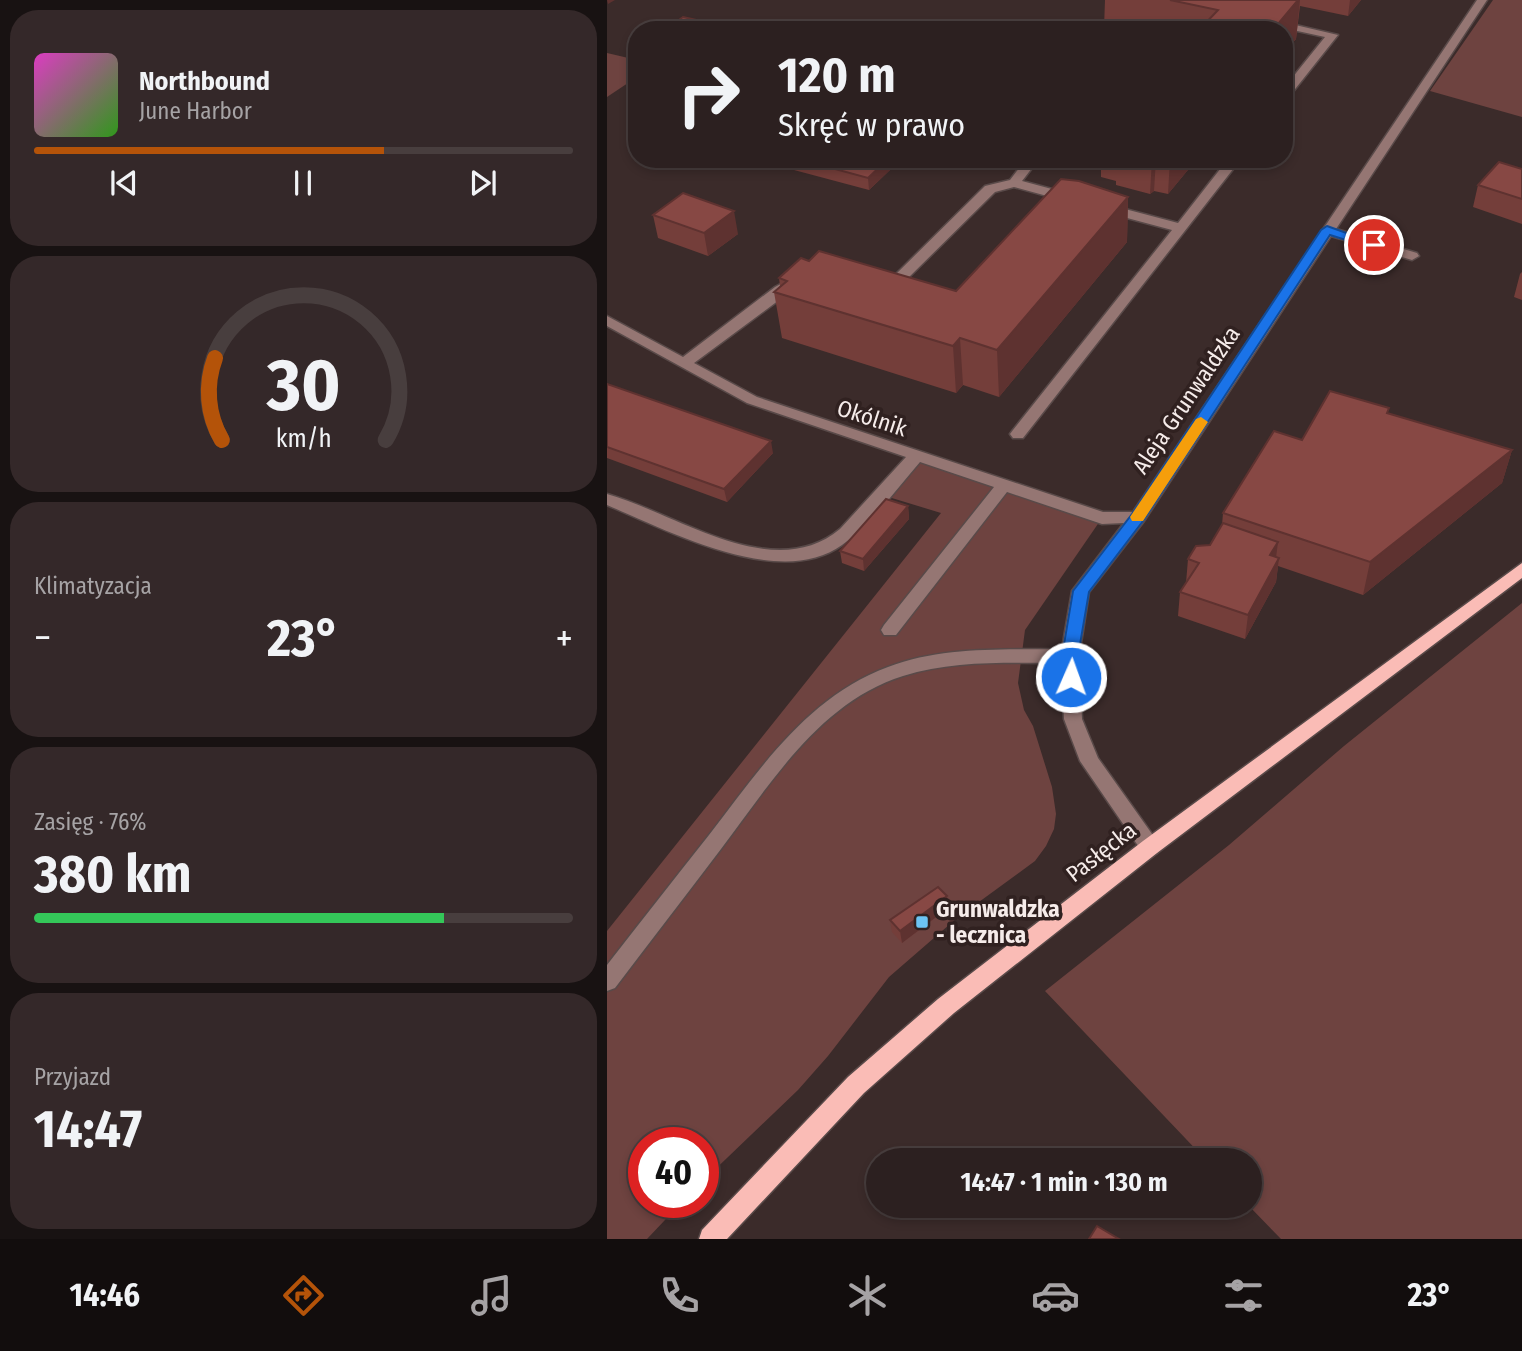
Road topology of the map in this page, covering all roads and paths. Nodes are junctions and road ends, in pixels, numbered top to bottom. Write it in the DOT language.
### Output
graph roads {
  1 [pos="1482,0"];
  2 [pos="1256,19"];
  3 [pos="1266,21"];
  4 [pos="1293,27"];
  5 [pos="1293,85"];
  6 [pos="1026,168"];
  7 [pos="1228,168"];
  8 [pos="1014,183"];
  9 [pos="1181,228"];
  10 [pos="1327,230"];
  11 [pos="1412,256"];
  12 [pos="811,277"];
  13 [pos="863,283"];
  14 [pos="607,320"];
  15 [pos="684,363"];
  16 [pos="1018,434"];
  17 [pos="916,456"];
  18 [pos="1004,485"];
  19 [pos="607,499"];
  20 [pos="1138,517"];
  21 [pos="1522,569"];
  22 [pos="890,630"];
  23 [pos="1070,656"];
  24 [pos="1149,847"];
  25 [pos="607,981"];
  26 [pos="711,1239"];
  1 -- 10 [label="street, Aleja Grunwaldzka"];
  2 -- 3 [label="street"];
  4 -- 5 [label="street"];
  6 -- 8 [label="street"];
  7 -- 9 [label="street"];
  8 -- 9 [label="street"];
  8 -- 13 [label="street"];
  9 -- 16 [label="street"];
  10 -- 11 [label="street"];
  10 -- 20 [label="street, Aleja Grunwaldzka"];
  12 -- 15 [label="street"];
  14 -- 15 [label="street, Okólnik"];
  15 -- 17 [label="street, Okólnik"];
  17 -- 18 [label="street, Okólnik"];
  17 -- 19 [label="street"];
  18 -- 20 [label="street, Okólnik"];
  18 -- 22 [label="street"];
  20 -- 23 [label="street, Aleja Grunwaldzka"];
  21 -- 24 [label="main road, Pasłęcka"];
  23 -- 24 [label="street, Aleja Grunwaldzka"];
  23 -- 25 [label="street"];
  24 -- 26 [label="main road, Pasłęcka"];
}
